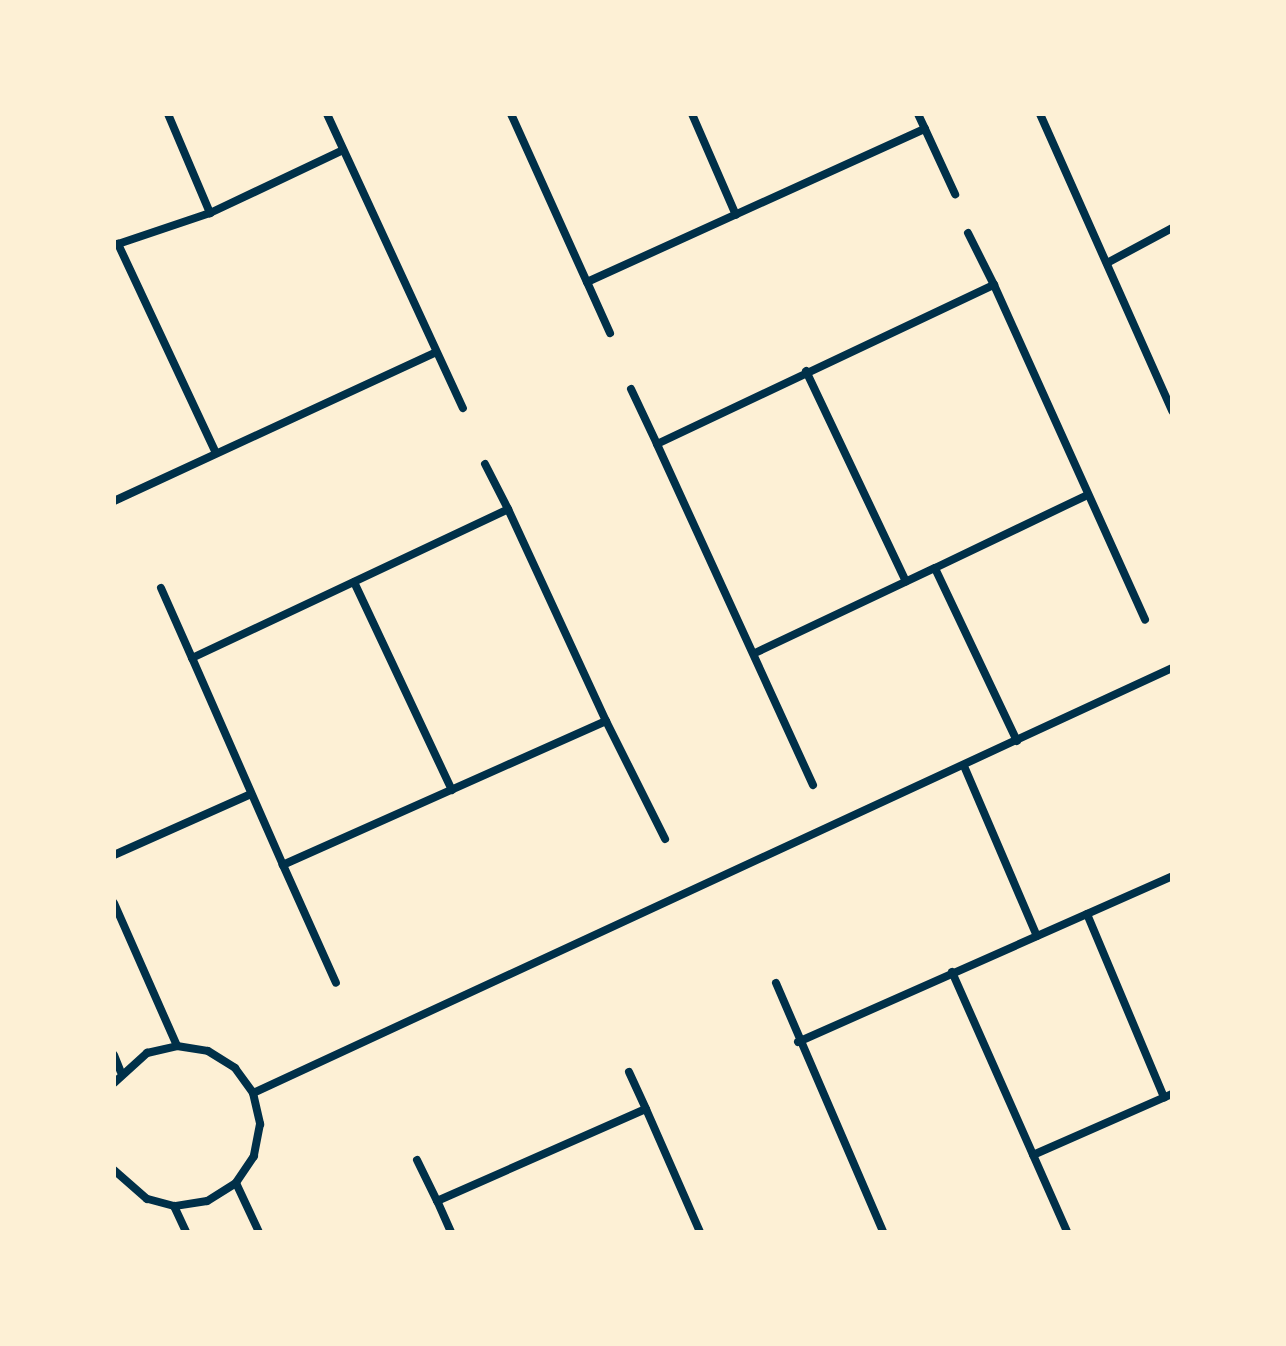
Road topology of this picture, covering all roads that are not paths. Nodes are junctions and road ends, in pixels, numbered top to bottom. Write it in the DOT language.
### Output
graph roads {
  1 [pos="168,114"];
  2 [pos="327,114"];
  3 [pos="511,114"];
  4 [pos="692,114"];
  5 [pos="918,114"];
  6 [pos="1040,114"];
  7 [pos="925,129"];
  8 [pos="343,150"];
  9 [pos="955,194"];
  10 [pos="210,213"];
  11 [pos="736,215"];
  12 [pos="1172,228"];
  13 [pos="968,233"];
  14 [pos="116,244"];
  15 [pos="1107,263"];
  16 [pos="587,282"];
  17 [pos="994,285"];
  18 [pos="610,333"];
  19 [pos="436,352"];
  20 [pos="806,371"];
  21 [pos="631,389"];
  22 [pos="463,408"];
  23 [pos="1172,411"];
  24 [pos="657,444"];
  25 [pos="215,451"];
  26 [pos="485,464"];
  27 [pos="1085,496"];
  28 [pos="114,501"];
  29 [pos="508,509"];
  30 [pos="935,568"];
  31 [pos="354,582"];
  32 [pos="906,582"];
  33 [pos="161,588"];
  34 [pos="1145,620"];
  35 [pos="755,653"];
  36 [pos="192,658"];
  37 [pos="1172,668"];
  38 [pos="606,721"];
  39 [pos="1017,741"];
  40 [pos="964,766"];
  41 [pos="813,785"];
  42 [pos="452,790"];
  43 [pos="251,794"];
  44 [pos="665,839"];
  45 [pos="114,855"];
  46 [pos="283,865"];
  47 [pos="1172,876"];
  48 [pos="114,903"];
  49 [pos="1087,914"];
  50 [pos="1037,936"];
  51 [pos="952,972"];
  52 [pos="336,983"];
  53 [pos="776,983"];
  54 [pos="798,1042"];
  55 [pos="177,1046"];
  56 [pos="114,1055"];
  57 [pos="121,1072"];
  58 [pos="629,1072"];
  59 [pos="114,1083"];
  60 [pos="253,1093"];
  61 [pos="1168,1095"];
  62 [pos="646,1109"];
  63 [pos="1033,1155"];
  64 [pos="417,1160"];
  65 [pos="114,1170"];
  66 [pos="236,1183"];
  67 [pos="437,1201"];
  68 [pos="174,1206"];
  69 [pos="186,1232"];
  70 [pos="259,1232"];
  71 [pos="451,1232"];
  72 [pos="700,1232"];
  73 [pos="883,1232"];
  74 [pos="1067,1232"];
  1 -- 10 [label="street"];
  2 -- 8 [label="street"];
  3 -- 16 [label="street"];
  4 -- 11 [label="street"];
  5 -- 7 [label="street"];
  6 -- 15 [label="street"];
  7 -- 9 [label="street"];
  7 -- 11 [label="street"];
  8 -- 10 [label="street"];
  8 -- 19 [label="street"];
  10 -- 14 [label="street"];
  11 -- 16 [label="street"];
  12 -- 15 [label="street"];
  13 -- 17 [label="street"];
  14 -- 25 [label="street"];
  15 -- 23 [label="street"];
  16 -- 18 [label="street"];
  17 -- 20 [label="street"];
  17 -- 27 [label="street"];
  19 -- 22 [label="street"];
  19 -- 25 [label="street"];
  20 -- 24 [label="street"];
  20 -- 32 [label="street"];
  21 -- 24 [label="street"];
  24 -- 35 [label="street"];
  25 -- 28 [label="street"];
  26 -- 29 [label="street"];
  27 -- 30 [label="street"];
  27 -- 34 [label="street"];
  29 -- 31 [label="street"];
  29 -- 38 [label="street"];
  30 -- 32 [label="street"];
  30 -- 39 [label="street"];
  31 -- 36 [label="street"];
  31 -- 42 [label="street"];
  32 -- 35 [label="street"];
  33 -- 36 [label="street"];
  35 -- 41 [label="street"];
  36 -- 43 [label="street"];
  37 -- 39 [label="street"];
  38 -- 42 [label="street"];
  38 -- 44 [label="street"];
  39 -- 40 [label="street"];
  40 -- 50 [label="street"];
  40 -- 60 [label="street"];
  42 -- 46 [label="street"];
  43 -- 45 [label="street"];
  43 -- 46 [label="street"];
  46 -- 52 [label="street"];
  47 -- 49 [label="street"];
  48 -- 55 [label="street"];
  49 -- 50 [label="street"];
  49 -- 61 [label="street"];
  50 -- 51 [label="street"];
  51 -- 54 [label="street"];
  51 -- 63 [label="street"];
  53 -- 54 [label="street"];
  54 -- 73 [label="street"];
  55 -- 57 [label="street"];
  55 -- 60 [label="street"];
  56 -- 57 [label="street"];
  57 -- 59 [label="street"];
  58 -- 62 [label="street"];
  60 -- 66 [label="street"];
  61 -- 63 [label="street"];
  62 -- 67 [label="street"];
  62 -- 72 [label="street"];
  63 -- 74 [label="street"];
  64 -- 67 [label="street"];
  65 -- 68 [label="street"];
  66 -- 68 [label="street"];
  66 -- 70 [label="street"];
  67 -- 71 [label="street"];
  68 -- 69 [label="street"];
}
